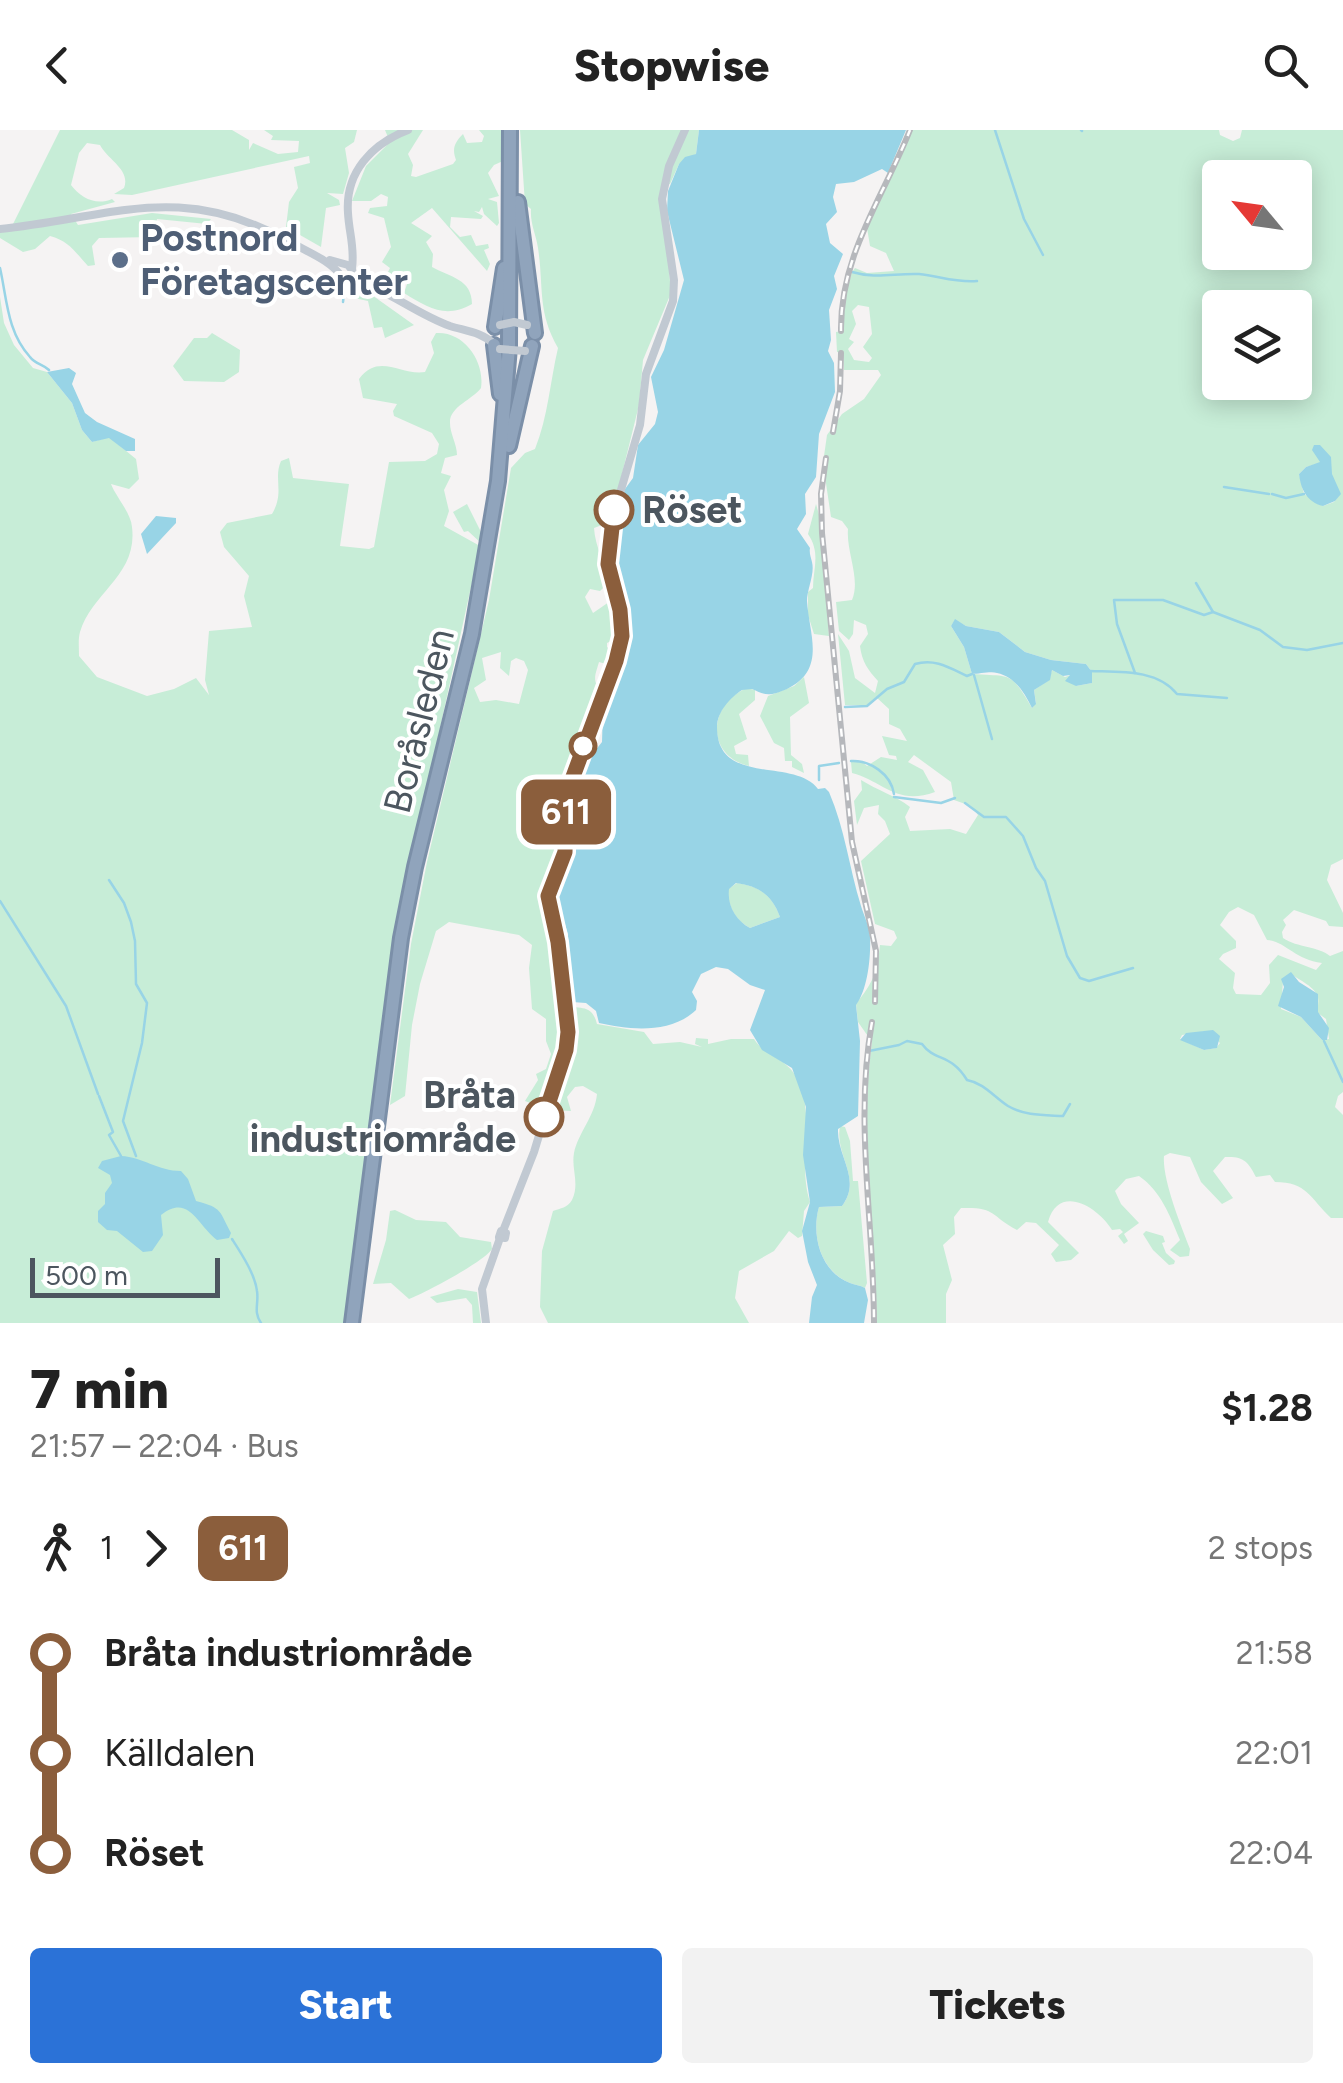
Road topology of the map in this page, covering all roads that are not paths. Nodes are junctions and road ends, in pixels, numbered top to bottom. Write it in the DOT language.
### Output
graph roads {
  1 [pos="408,130"];
  2 [pos="514,130"];
  3 [pos="685,130"];
  4 [pos="514,196"];
  5 [pos="0,229"];
  6 [pos="347,269"];
  7 [pos="498,326"];
  8 [pos="480,334"];
  9 [pos="530,339"];
  10 [pos="496,348"];
  11 [pos="504,447"];
  12 [pos="355,1323"];
  13 [pos="487,1323"];
  1 -- 6 [label="street"];
  2 -- 4 [label="highway, Boråsleden"];
  3 -- 13 [label="street"];
  4 -- 7 [label="highway"];
  4 -- 9 [label="highway"];
  4 -- 11 [label="highway, Boråsleden"];
  5 -- 6 [label="street"];
  6 -- 7 [label="street"];
  6 -- 8 [label="street"];
  7 -- 9 [label="street, bridge"];
  7 -- 10 [label="street"];
  8 -- 10 [label="highway"];
  9 -- 10 [label="street, bridge"];
  9 -- 11 [label="highway"];
  10 -- 11 [label="highway"];
  11 -- 12 [label="highway, Boråsleden"];
}
